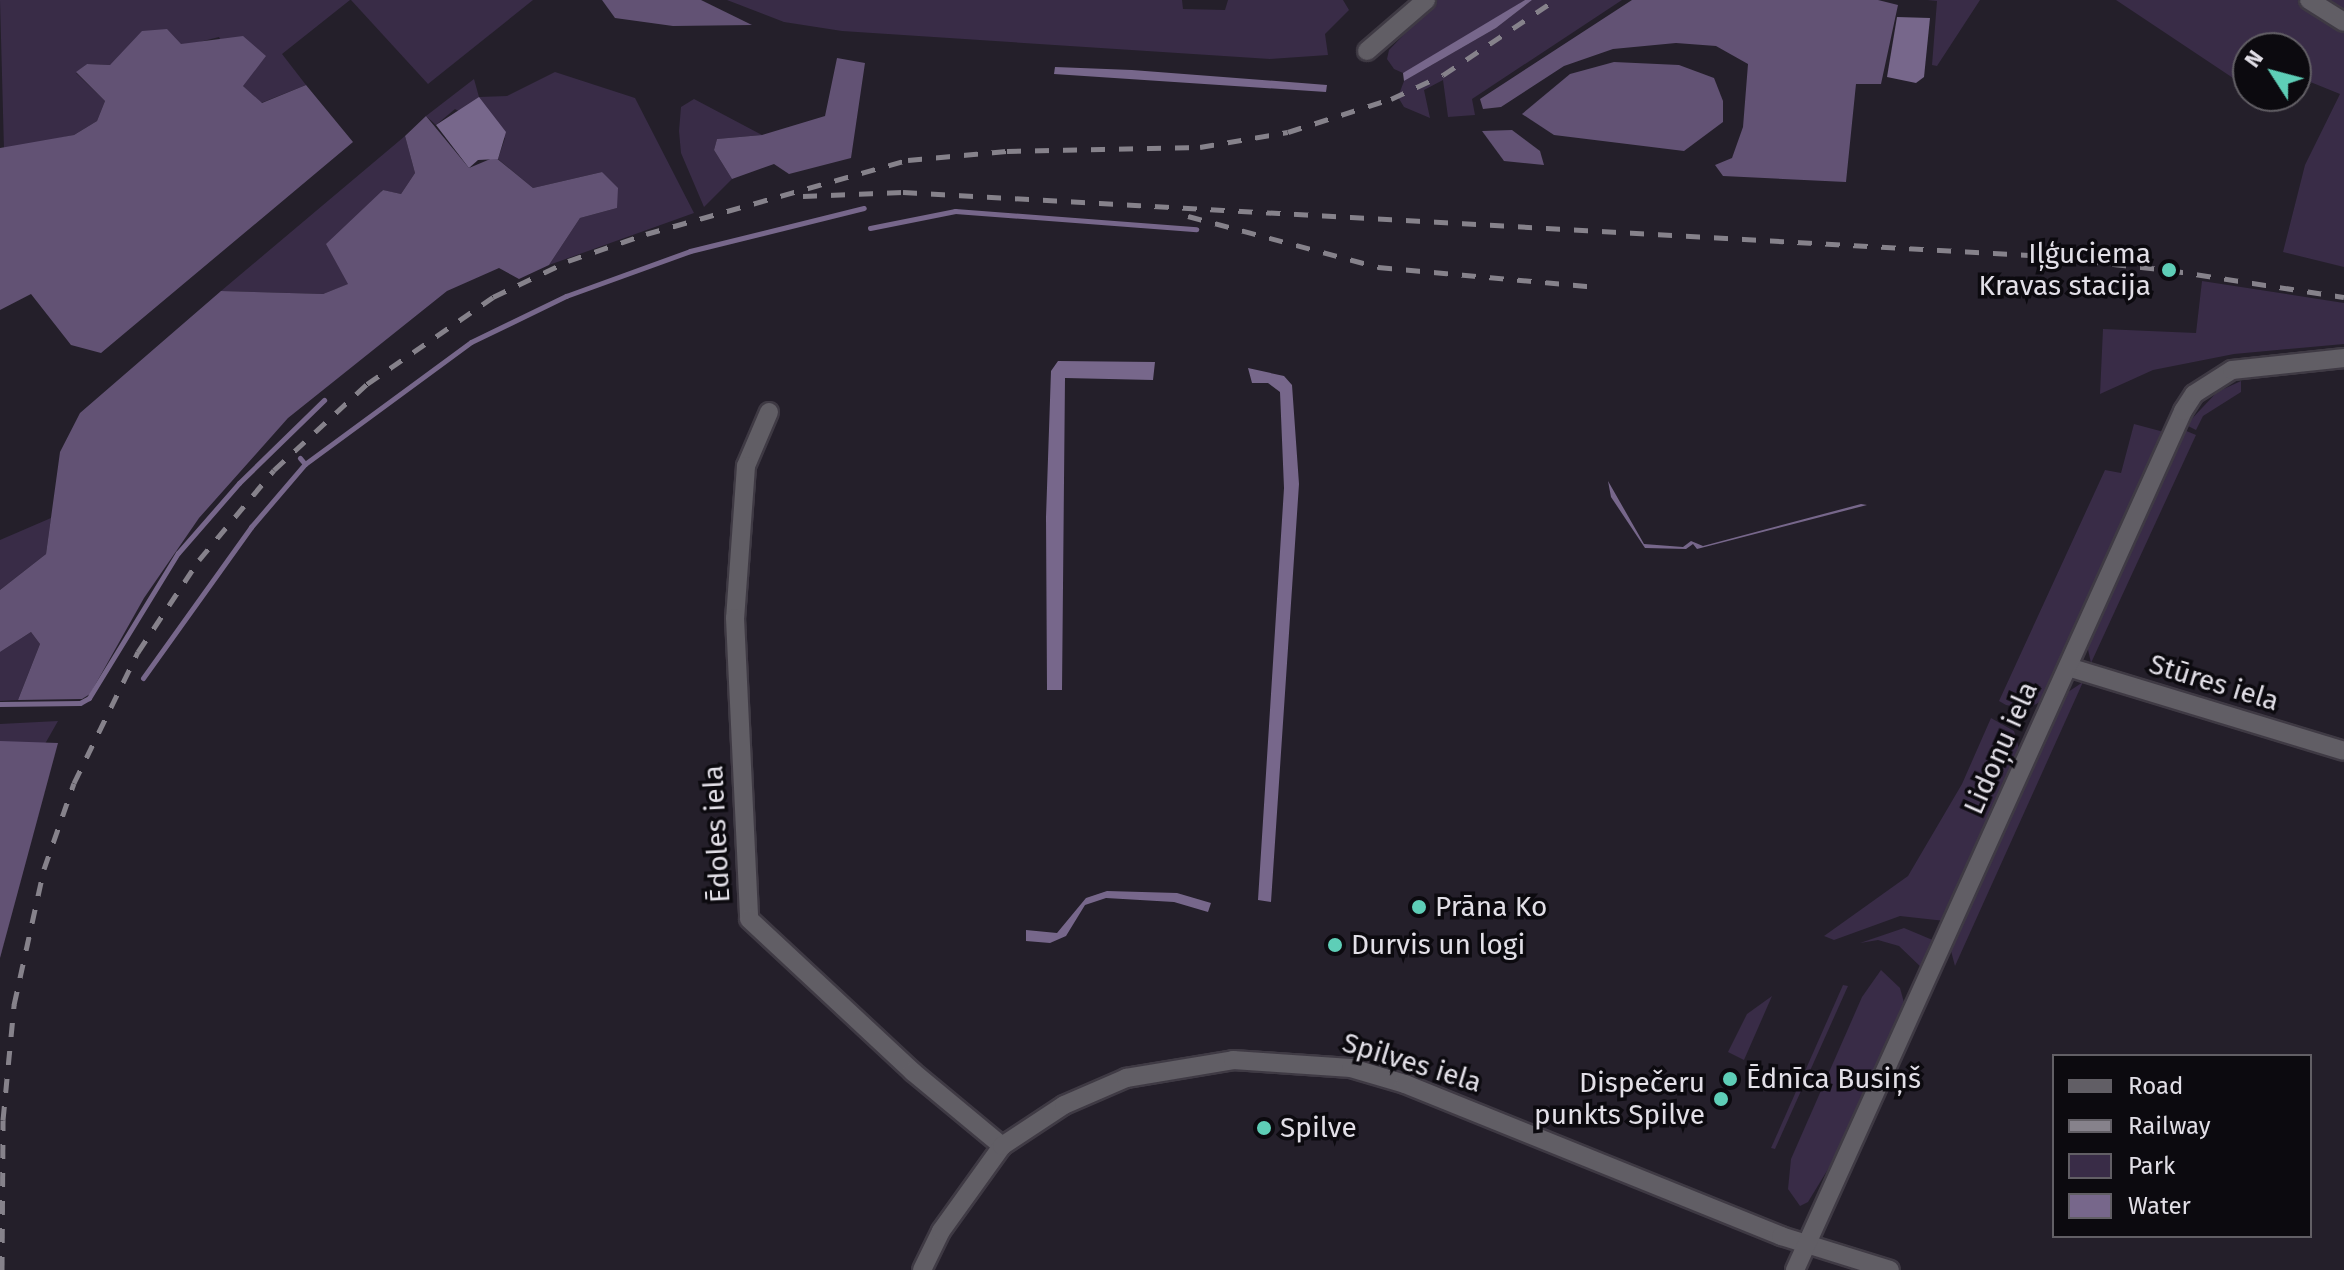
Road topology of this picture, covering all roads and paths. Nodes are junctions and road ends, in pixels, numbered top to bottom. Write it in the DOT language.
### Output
graph roads {
  1 [pos="1426,0"];
  2 [pos="2309,0"];
  3 [pos="2344,22"];
  4 [pos="1367,51"];
  5 [pos="2344,358"];
  6 [pos="769,412"];
  7 [pos="2068,667"];
  8 [pos="2344,751"];
  9 [pos="1002,1146"];
  10 [pos="1805,1242"];
  11 [pos="922,1270"];
  12 [pos="1795,1270"];
  13 [pos="1890,1270"];
  1 -- 4 [label="street"];
  2 -- 3 [label="street"];
  5 -- 7 [label="street, Lidoņu iela"];
  6 -- 9 [label="street, Ēdoles iela"];
  7 -- 8 [label="street, Stūres iela"];
  7 -- 10 [label="street, Lidoņu iela"];
  9 -- 10 [label="street, Spilves iela"];
  9 -- 11 [label="street, Spilves iela"];
  10 -- 12 [label="street, Lidoņu iela"];
  10 -- 13 [label="street, Spilves iela"];
}
